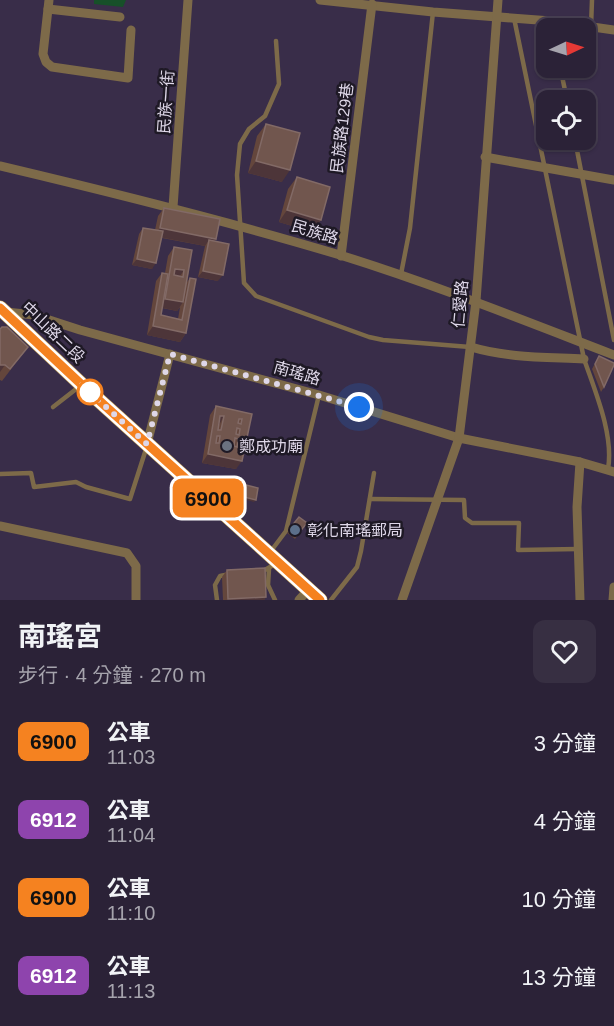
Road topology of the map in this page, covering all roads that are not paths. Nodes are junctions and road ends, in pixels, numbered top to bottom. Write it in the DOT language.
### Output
graph roads {
  1 [pos="188,0"];
  2 [pos="320,0"];
  3 [pos="498,0"];
  4 [pos="592,0"];
  5 [pos="372,4"];
  6 [pos="49,5"];
  7 [pos="433,12"];
  8 [pos="120,17"];
  9 [pos="497,17"];
  10 [pos="514,18"];
  11 [pos="591,18"];
  12 [pos="536,20"];
  13 [pos="596,28"];
  14 [pos="131,30"];
  15 [pos="614,30"];
  16 [pos="276,41"];
  17 [pos="577,150"];
  18 [pos="486,158"];
  19 [pos="0,165"];
  20 [pos="546,168"];
  21 [pos="582,174"];
  22 [pos="614,177"];
  23 [pos="173,207"];
  24 [pos="242,226"];
  25 [pos="341,256"];
  26 [pos="401,276"];
  27 [pos="476,301"];
  28 [pos="3,310"];
  29 [pos="614,340"];
  30 [pos="581,342"];
  31 [pos="471,347"];
  32 [pos="170,354"];
  33 [pos="614,355"];
  34 [pos="584,359"];
  35 [pos="82,385"];
  36 [pos="319,395"];
  37 [pos="53,406"];
  38 [pos="459,438"];
  39 [pos="147,444"];
  40 [pos="580,462"];
  41 [pos="611,471"];
  42 [pos="374,473"];
  43 [pos="0,474"];
  44 [pos="370,499"];
  45 [pos="437,501"];
  46 [pos="0,526"];
  47 [pos="578,549"];
  48 [pos="272,561"];
  49 [pos="233,574"];
  50 [pos="251,574"];
  51 [pos="614,587"];
  52 [pos="304,595"];
  53 [pos="136,600"];
  54 [pos="217,600"];
  55 [pos="275,600"];
  56 [pos="320,600"];
  57 [pos="331,600"];
  58 [pos="402,600"];
  59 [pos="580,600"];
  60 [pos="613,600"];
  1 -- 23 [label="street, 民族一街"];
  2 -- 5 [label="street"];
  3 -- 9 [label="street, 仁愛路"];
  4 -- 11 [label="lane"];
  5 -- 7 [label="street"];
  5 -- 25 [label="street, 民族路129巷"];
  6 -- 8 [label="street"];
  6 -- 14 [label="street"];
  7 -- 9 [label="street"];
  7 -- 26 [label="lane"];
  9 -- 10 [label="street"];
  9 -- 18 [label="street, 仁愛路"];
  10 -- 12 [label="street"];
  10 -- 20 [label="lane"];
  13 -- 15 [label="street"];
  16 -- 24 [label="lane"];
  17 -- 21 [label="lane"];
  18 -- 20 [label="street"];
  18 -- 27 [label="street, 仁愛路"];
  19 -- 23 [label="street, 民族路"];
  20 -- 21 [label="street"];
  20 -- 30 [label="lane"];
  21 -- 22 [label="street"];
  21 -- 29 [label="lane"];
  23 -- 24 [label="street, 民族路"];
  24 -- 25 [label="street, 民族路"];
  24 -- 31 [label="lane"];
  25 -- 26 [label="street, 民族路"];
  26 -- 27 [label="street, 民族路"];
  27 -- 30 [label="street, 民族路"];
  27 -- 31 [label="street, 仁愛路"];
  28 -- 32 [label="street, 南瑤路"];
  28 -- 35 [label="main road, 中山路二段"];
  30 -- 33 [label="street, 民族路"];
  30 -- 34 [label="lane"];
  31 -- 34 [label="street"];
  31 -- 38 [label="street, 仁愛路"];
  32 -- 36 [label="street, 南瑤路"];
  32 -- 39 [label="street"];
  34 -- 41 [label="lane"];
  35 -- 37 [label="lane"];
  35 -- 39 [label="main road, 中山路二段"];
  36 -- 38 [label="street, 南瑤路"];
  36 -- 48 [label="lane"];
  38 -- 40 [label="street, 南瑤路"];
  38 -- 45 [label="street, 仁愛路"];
  39 -- 43 [label="lane"];
  39 -- 48 [label="main road, 中山路二段"];
  40 -- 41 [label="street, 南瑤路"];
  40 -- 47 [label="street"];
  42 -- 44 [label="lane"];
  44 -- 45 [label="lane"];
  44 -- 57 [label="lane"];
  45 -- 47 [label="lane"];
  45 -- 58 [label="street, 仁愛路"];
  46 -- 53 [label="street"];
  47 -- 59 [label="street"];
  48 -- 50 [label="lane"];
  48 -- 52 [label="main road, 中山路二段"];
  48 -- 55 [label="lane"];
  49 -- 54 [label="lane"];
  51 -- 60 [label="street"];
  52 -- 56 [label="main road, 中山路二段"];
}
